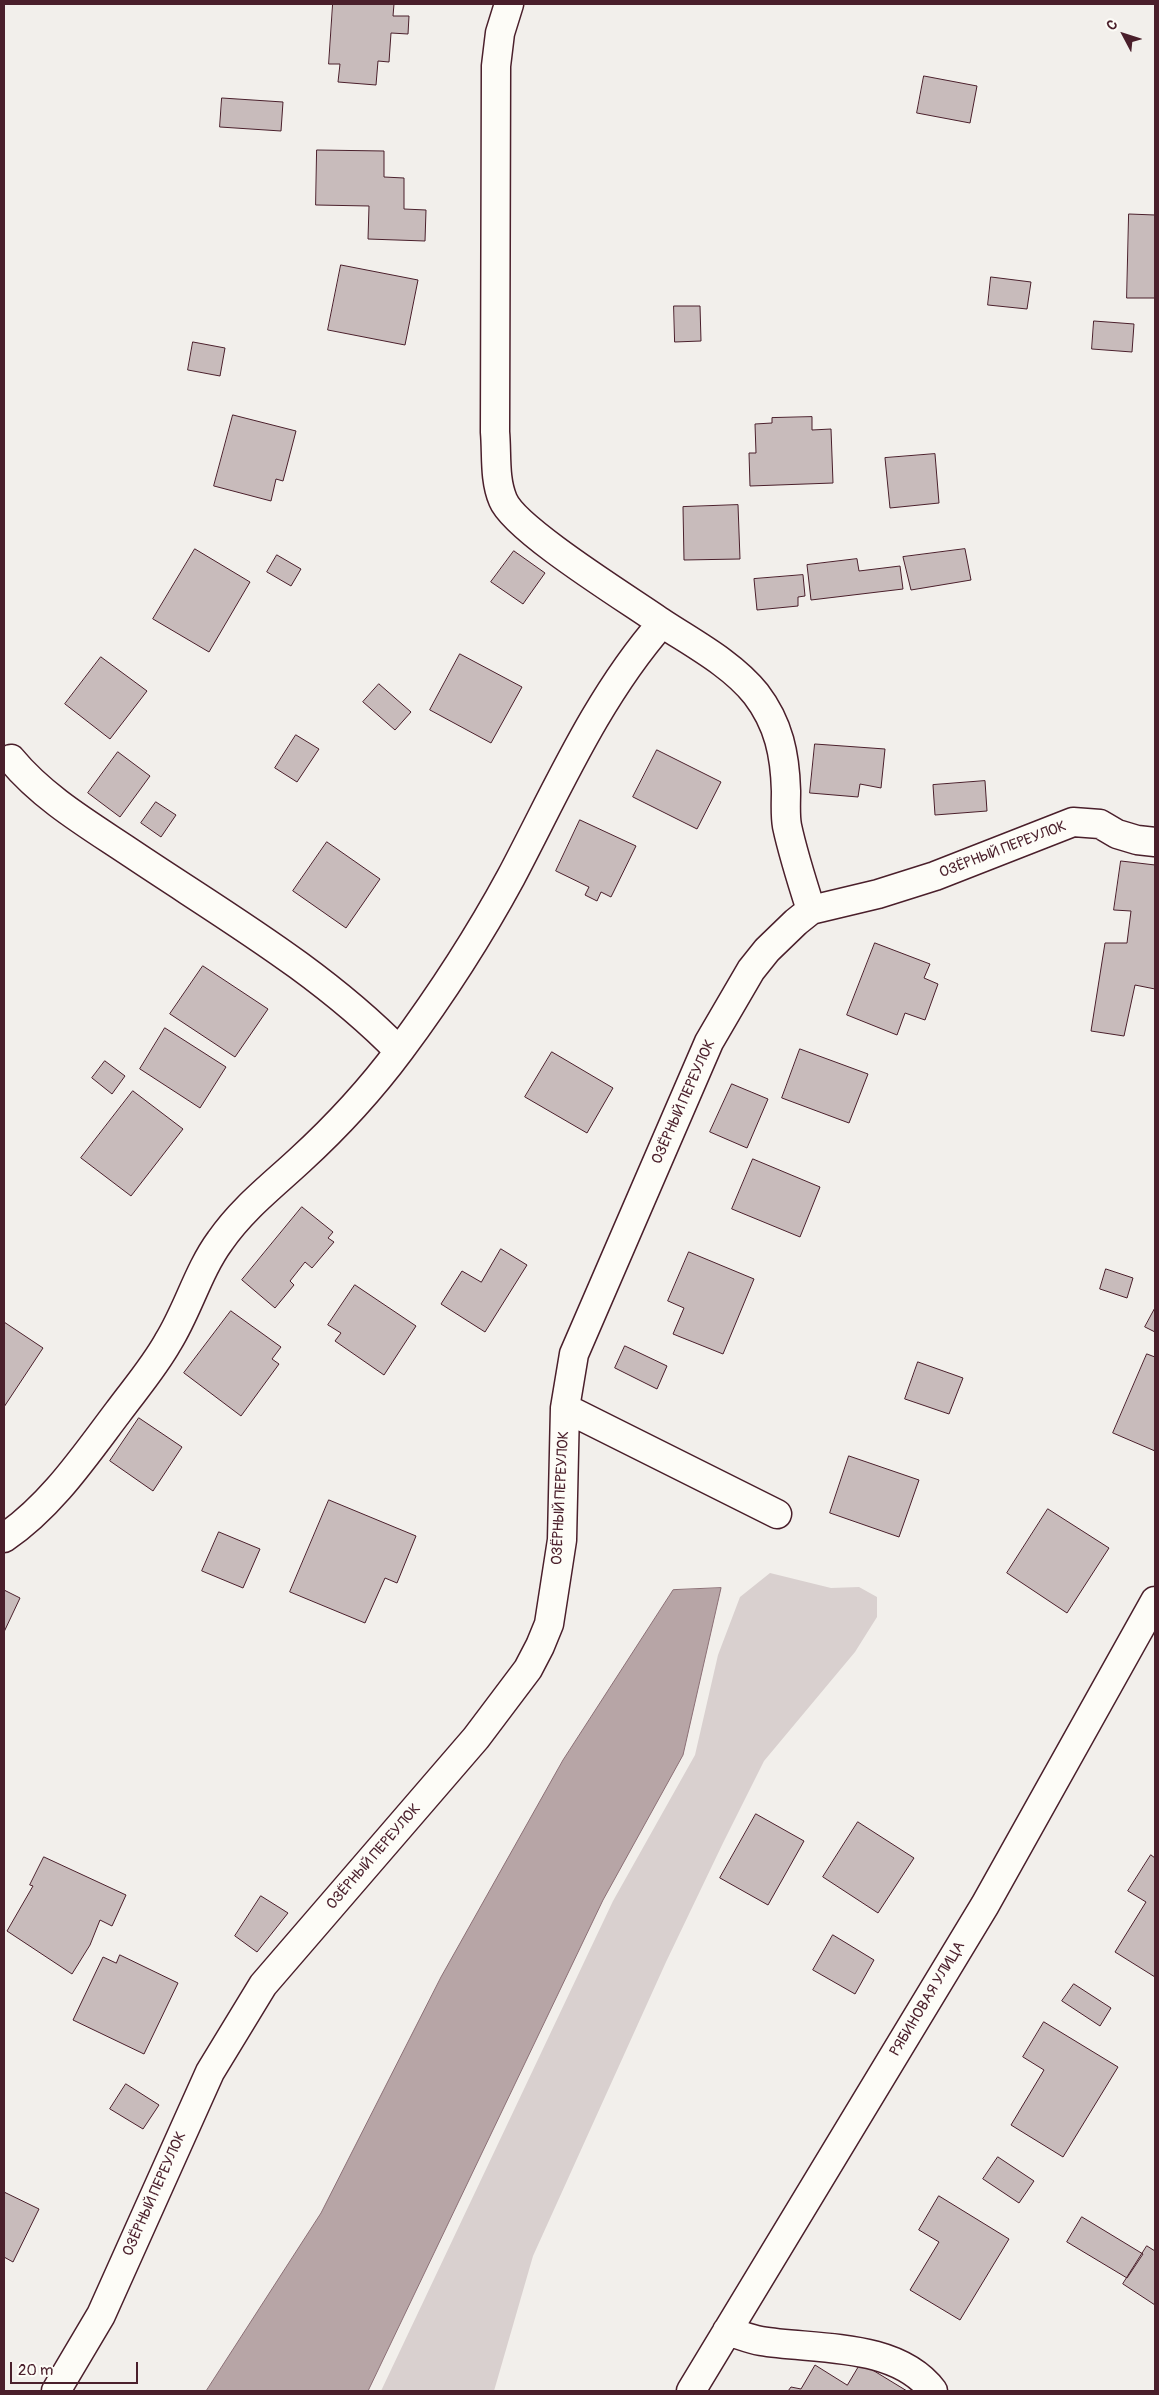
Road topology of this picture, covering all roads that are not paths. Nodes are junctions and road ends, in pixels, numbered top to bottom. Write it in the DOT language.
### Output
graph roads {
  1 [pos="509,4"];
  2 [pos="662,623"];
  3 [pos="11,759"];
  4 [pos="1155,842"];
  5 [pos="811,910"];
  6 [pos="399,1051"];
  7 [pos="565,1408"];
  8 [pos="777,1514"];
  9 [pos="4,1538"];
  10 [pos="1155,1601"];
  11 [pos="727,2331"];
  12 [pos="56,2391"];
  13 [pos="691,2391"];
  14 [pos="933,2391"];
  1 -- 2 [label="street"];
  2 -- 5 [label="street"];
  2 -- 6 [label="street"];
  3 -- 6 [label="street"];
  4 -- 5 [label="street, ОЗЁРНЫЙ ПЕРЕУЛОК"];
  5 -- 7 [label="street, ОЗЁРНЫЙ ПЕРЕУЛОК"];
  6 -- 9 [label="street"];
  7 -- 8 [label="street"];
  7 -- 12 [label="street, ОЗЁРНЫЙ ПЕРЕУЛОК"];
  10 -- 11 [label="street, РЯБИНОВАЯ УЛИЦА"];
  11 -- 13 [label="street, РЯБИНОВАЯ УЛИЦА"];
  11 -- 14 [label="street"];
}
